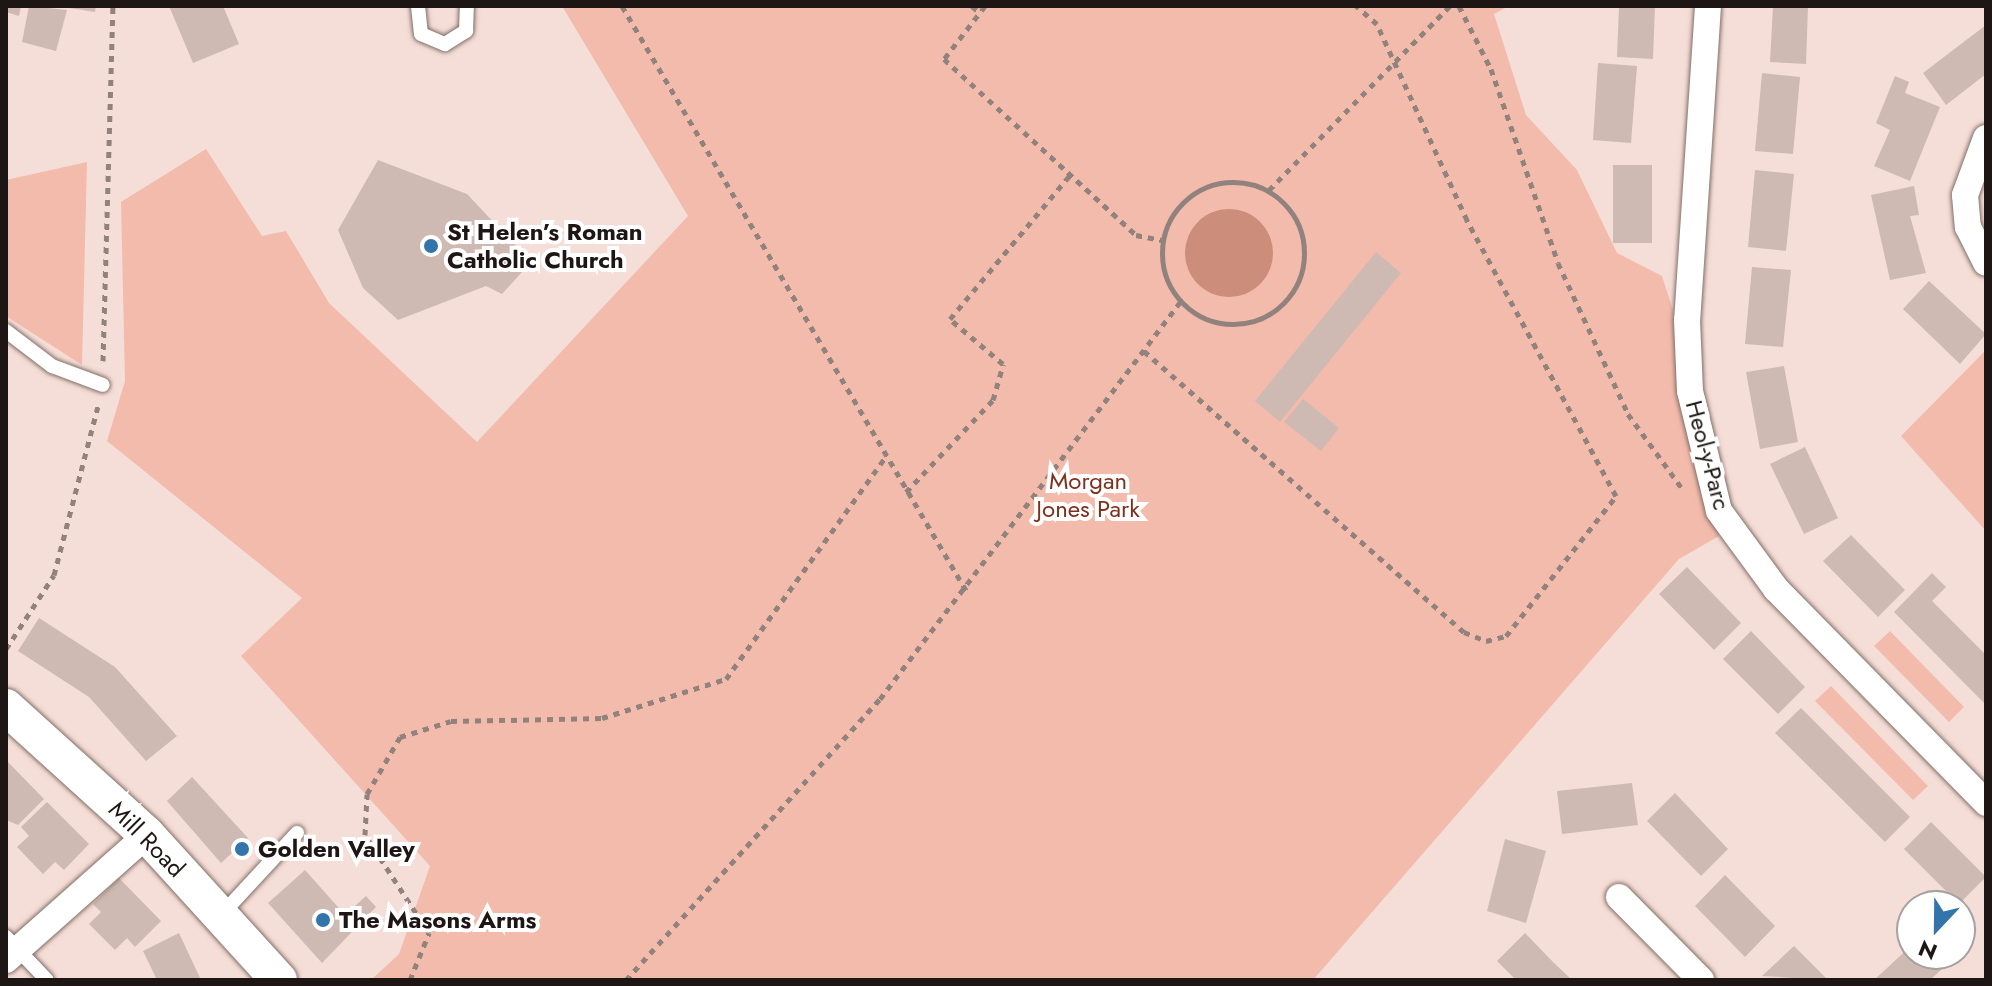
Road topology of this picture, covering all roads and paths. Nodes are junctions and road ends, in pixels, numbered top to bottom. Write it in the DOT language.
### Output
graph roads {
  1 [pos="113,6"];
  2 [pos="418,6"];
  3 [pos="467,6"];
  4 [pos="622,6"];
  5 [pos="972,6"];
  6 [pos="985,6"];
  7 [pos="1356,6"];
  8 [pos="1450,6"];
  9 [pos="1459,6"];
  10 [pos="1708,6"];
  11 [pos="980,13"];
  12 [pos="1396,68"];
  13 [pos="1986,138"];
  14 [pos="1070,175"];
  15 [pos="1269,190"];
  16 [pos="1162,240"];
  17 [pos="1986,263"];
  18 [pos="1180,302"];
  19 [pos="6,331"];
  20 [pos="1144,351"];
  21 [pos="103,385"];
  22 [pos="885,458"];
  23 [pos="906,492"];
  24 [pos="1719,511"];
  25 [pos="967,592"];
  26 [pos="6,649"];
  27 [pos="6,707"];
  28 [pos="1986,803"];
  29 [pos="297,833"];
  30 [pos="147,835"];
  31 [pos="1619,897"];
  32 [pos="220,915"];
  33 [pos="10,949"];
  34 [pos="47,980"];
  35 [pos="279,980"];
  36 [pos="410,980"];
  37 [pos="626,980"];
  38 [pos="1701,980"];
  1 -- 21 [label="path"];
  2 -- 3 [label="lane"];
  4 -- 22 [label="path"];
  5 -- 11 [label="path"];
  6 -- 11 [label="path"];
  7 -- 12 [label="path"];
  8 -- 12 [label="path"];
  9 -- 24 [label="path"];
  10 -- 24 [label="street, Heol-y-Parc"];
  11 -- 14 [label="path"];
  12 -- 15 [label="path"];
  12 -- 20 [label="path"];
  13 -- 17 [label="street"];
  14 -- 16 [label="path"];
  14 -- 23 [label="path"];
  15 -- 16 [label="path"];
  15 -- 18 [label="path"];
  16 -- 18 [label="path"];
  18 -- 20 [label="path"];
  19 -- 21 [label="lane"];
  20 -- 25 [label="path"];
  21 -- 26 [label="path"];
  22 -- 23 [label="path"];
  22 -- 36 [label="path"];
  23 -- 25 [label="path"];
  24 -- 28 [label="street, Heol-y-Parc"];
  25 -- 37 [label="path"];
  27 -- 30 [label="main road, Mill Road"];
  29 -- 32 [label="lane"];
  30 -- 32 [label="main road, Mill Road"];
  30 -- 33 [label="street"];
  31 -- 38 [label="street"];
  32 -- 35 [label="main road, Mill Road"];
  33 -- 34 [label="lane"];
}
